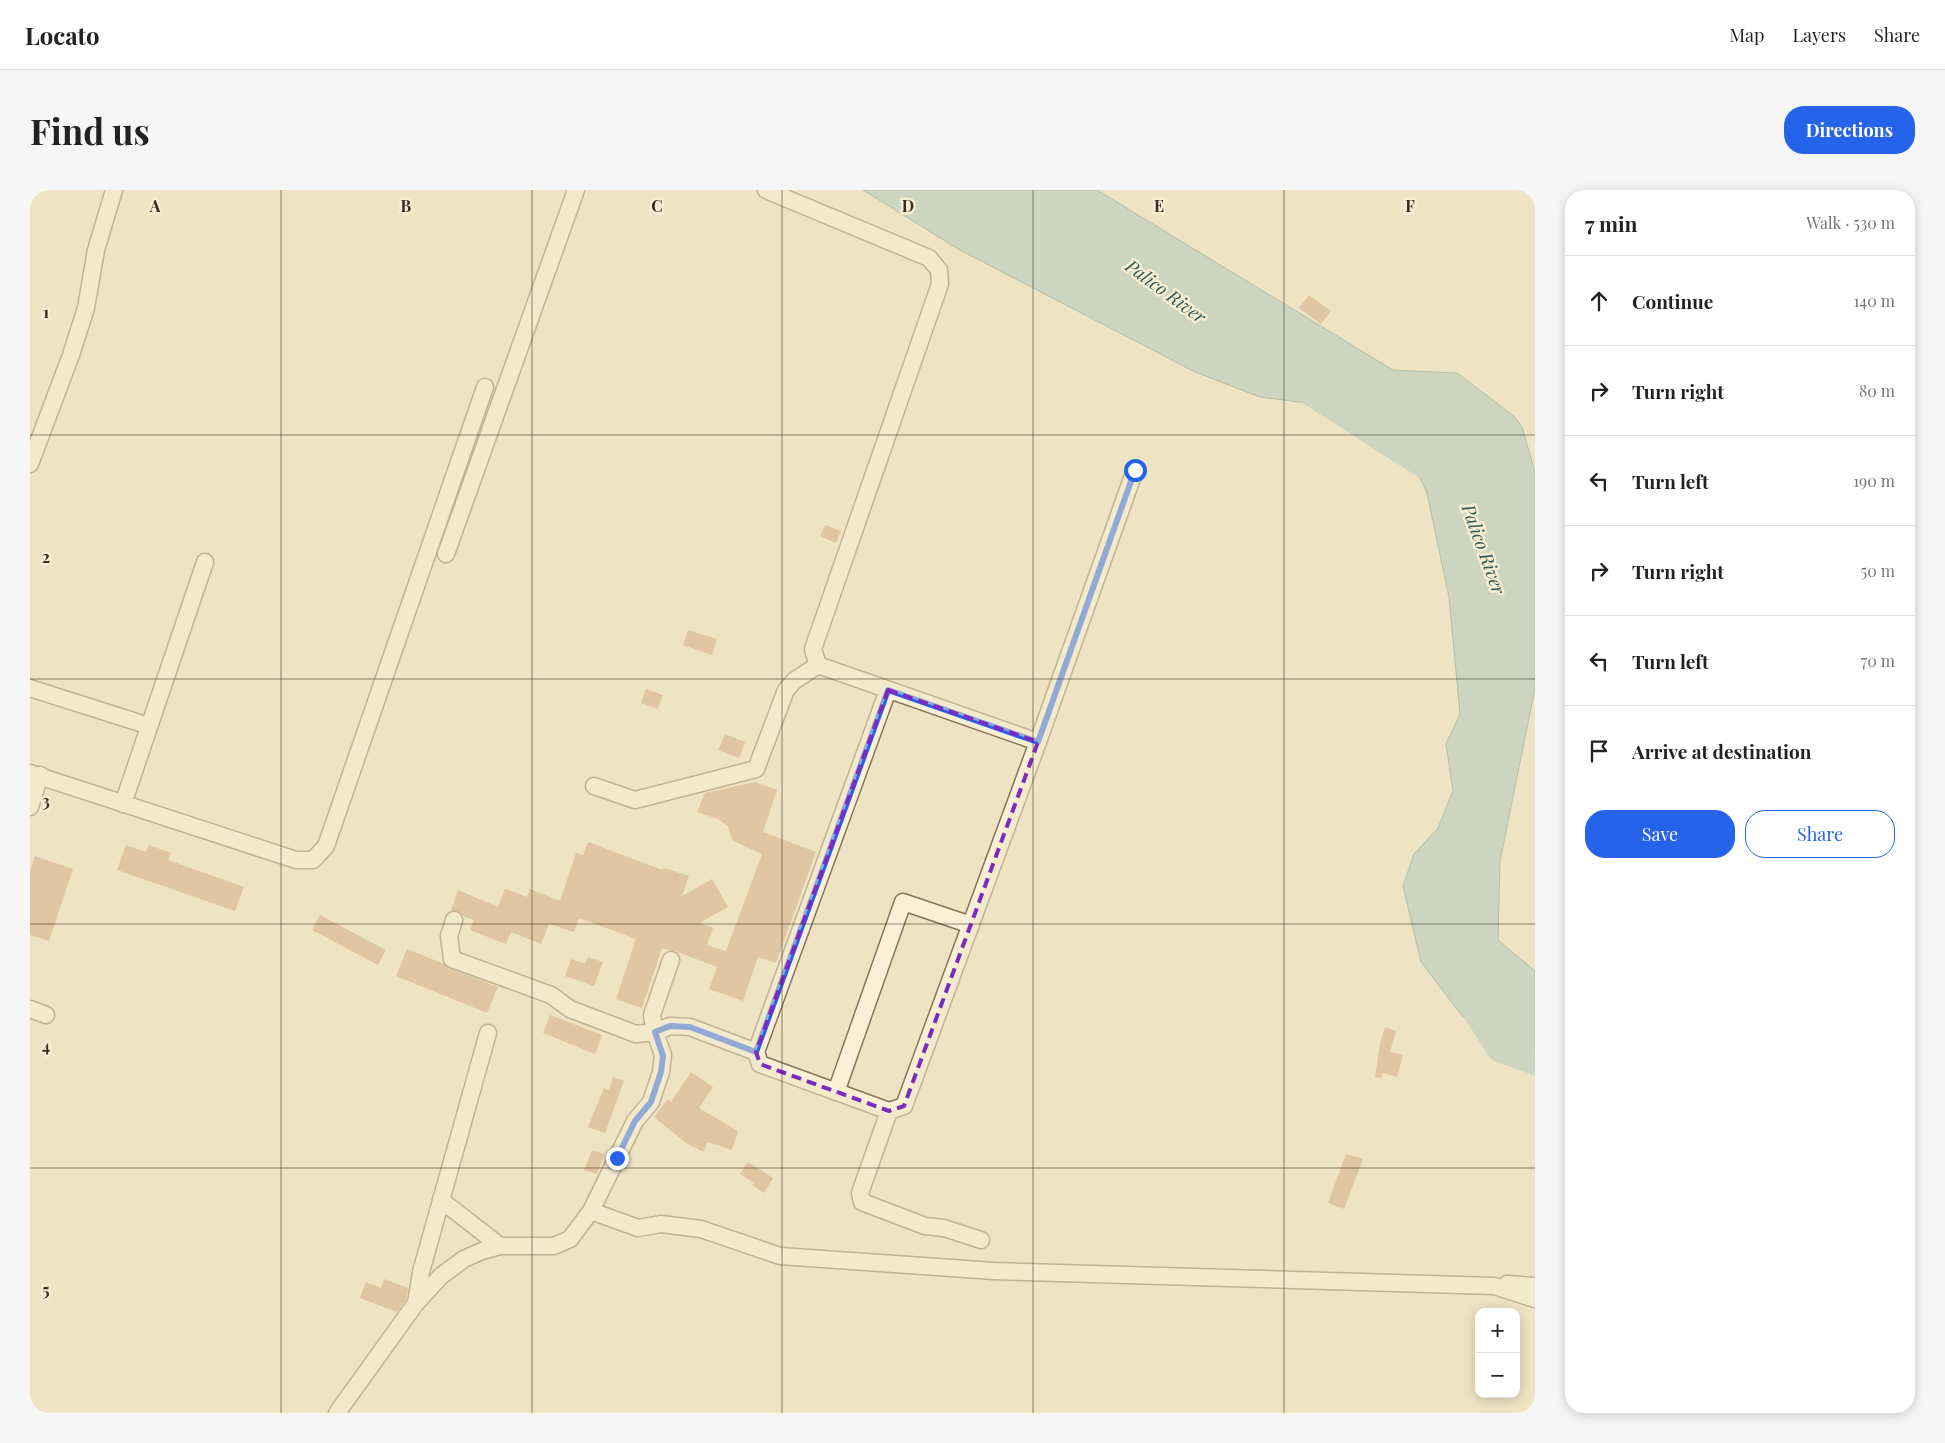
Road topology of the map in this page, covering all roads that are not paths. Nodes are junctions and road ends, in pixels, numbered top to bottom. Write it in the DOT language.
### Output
graph roads {
  1 [pos="114,190"];
  2 [pos="576,190"];
  3 [pos="766,190"];
  4 [pos="485,387"];
  5 [pos="30,464"];
  6 [pos="1135,470"];
  7 [pos="446,554"];
  8 [pos="205,562"];
  9 [pos="818,665"];
  10 [pos="30,688"];
  11 [pos="888,690"];
  12 [pos="149,726"];
  13 [pos="1038,742"];
  14 [pos="35,774"];
  15 [pos="594,786"];
  16 [pos="123,804"];
  17 [pos="30,807"];
  18 [pos="454,920"];
  19 [pos="972,925"];
  20 [pos="671,960"];
  21 [pos="30,1009"];
  22 [pos="46,1015"];
  23 [pos="655,1032"];
  24 [pos="488,1033"];
  25 [pos="756,1052"];
  26 [pos="836,1092"];
  27 [pos="889,1111"];
  28 [pos="441,1200"];
  29 [pos="591,1211"];
  30 [pos="981,1240"];
  31 [pos="500,1246"];
  32 [pos="1494,1286"];
  33 [pos="1535,1286"];
  34 [pos="1535,1300"];
  35 [pos="416,1303"];
  36 [pos="337,1413"];
  1 -- 5 [label="street"];
  2 -- 7 [label="street"];
  3 -- 9 [label="street"];
  4 -- 16 [label="street"];
  6 -- 13 [label="street"];
  8 -- 12 [label="street"];
  9 -- 11 [label="street"];
  9 -- 15 [label="street"];
  10 -- 12 [label="street"];
  11 -- 13 [label="street"];
  11 -- 25 [label="street"];
  12 -- 16 [label="street"];
  13 -- 19 [label="street"];
  14 -- 16 [label="street"];
  14 -- 17 [label="street"];
  18 -- 23 [label="street"];
  19 -- 26 [label="street"];
  19 -- 27 [label="street"];
  20 -- 23 [label="street"];
  21 -- 22 [label="street"];
  23 -- 25 [label="street"];
  23 -- 29 [label="street"];
  24 -- 28 [label="street"];
  25 -- 26 [label="street"];
  26 -- 27 [label="street"];
  27 -- 30 [label="street"];
  28 -- 31 [label="street"];
  28 -- 35 [label="street"];
  29 -- 31 [label="street"];
  29 -- 32 [label="street"];
  31 -- 35 [label="street"];
  32 -- 33 [label="street"];
  32 -- 34 [label="street"];
  35 -- 36 [label="street"];
}
